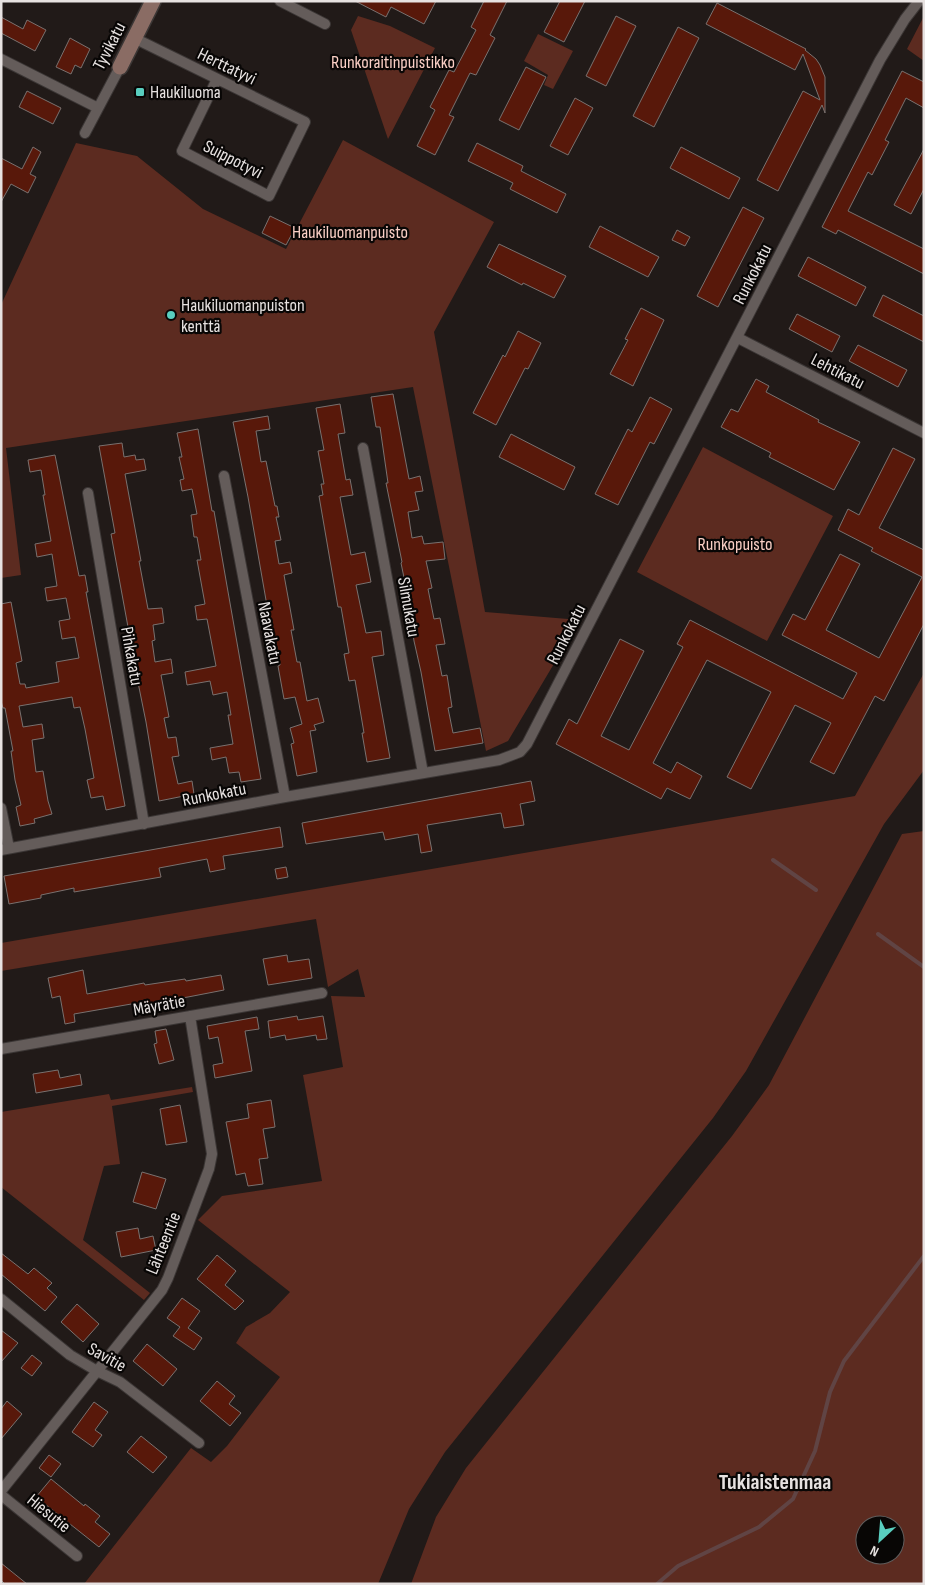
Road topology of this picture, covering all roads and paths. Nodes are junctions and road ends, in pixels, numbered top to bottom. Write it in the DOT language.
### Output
graph roads {
  1 [pos="153,1"];
  2 [pos="280,1"];
  3 [pos="919,1"];
  4 [pos="325,24"];
  5 [pos="134,38"];
  6 [pos="1,59"];
  7 [pos="120,67"];
  8 [pos="217,79"];
  9 [pos="98,108"];
  10 [pos="305,122"];
  11 [pos="85,132"];
  12 [pos="738,338"];
  13 [pos="924,433"];
  14 [pos="363,448"];
  15 [pos="224,476"];
  16 [pos="88,493"];
  17 [pos="423,773"];
  18 [pos="285,797"];
  19 [pos="1,808"];
  20 [pos="144,824"];
  21 [pos="5,849"];
  22 [pos="322,993"];
  23 [pos="190,1016"];
  24 [pos="1,1048"];
  25 [pos="1,1299"];
  26 [pos="97,1372"];
  27 [pos="199,1443"];
  28 [pos="1,1491"];
  29 [pos="1,1495"];
  30 [pos="77,1556"];
  1 -- 5 [label="street, Tyvikatu"];
  2 -- 4 [label="street"];
  3 -- 12 [label="street, Runkokatu"];
  5 -- 7 [label="street, Tyvikatu"];
  5 -- 8 [label="street, Herttatyvi"];
  6 -- 9 [label="street"];
  7 -- 9 [label="street, Tyvikatu"];
  8 -- 10 [label="street, Herttatyvi"];
  8 -- 10 [label="street, Suippotyvi"];
  9 -- 11 [label="street, Tyvikatu"];
  12 -- 13 [label="street, Lehtikatu"];
  12 -- 17 [label="street, Runkokatu"];
  14 -- 17 [label="street, Silmukatu"];
  15 -- 18 [label="street, Naavakatu"];
  16 -- 20 [label="street, Pihkakatu"];
  17 -- 18 [label="street, Runkokatu"];
  18 -- 20 [label="street, Runkokatu"];
  19 -- 21 [label="street"];
  20 -- 21 [label="street, Runkokatu"];
  22 -- 23 [label="street, Mäyrätie"];
  23 -- 24 [label="street, Mäyrätie"];
  23 -- 26 [label="street, Lähteentie"];
  25 -- 26 [label="street, Savitie"];
  26 -- 27 [label="street, Savitie"];
  26 -- 28 [label="street, Lähteentie"];
  29 -- 30 [label="street, Hiesutie"];
}
